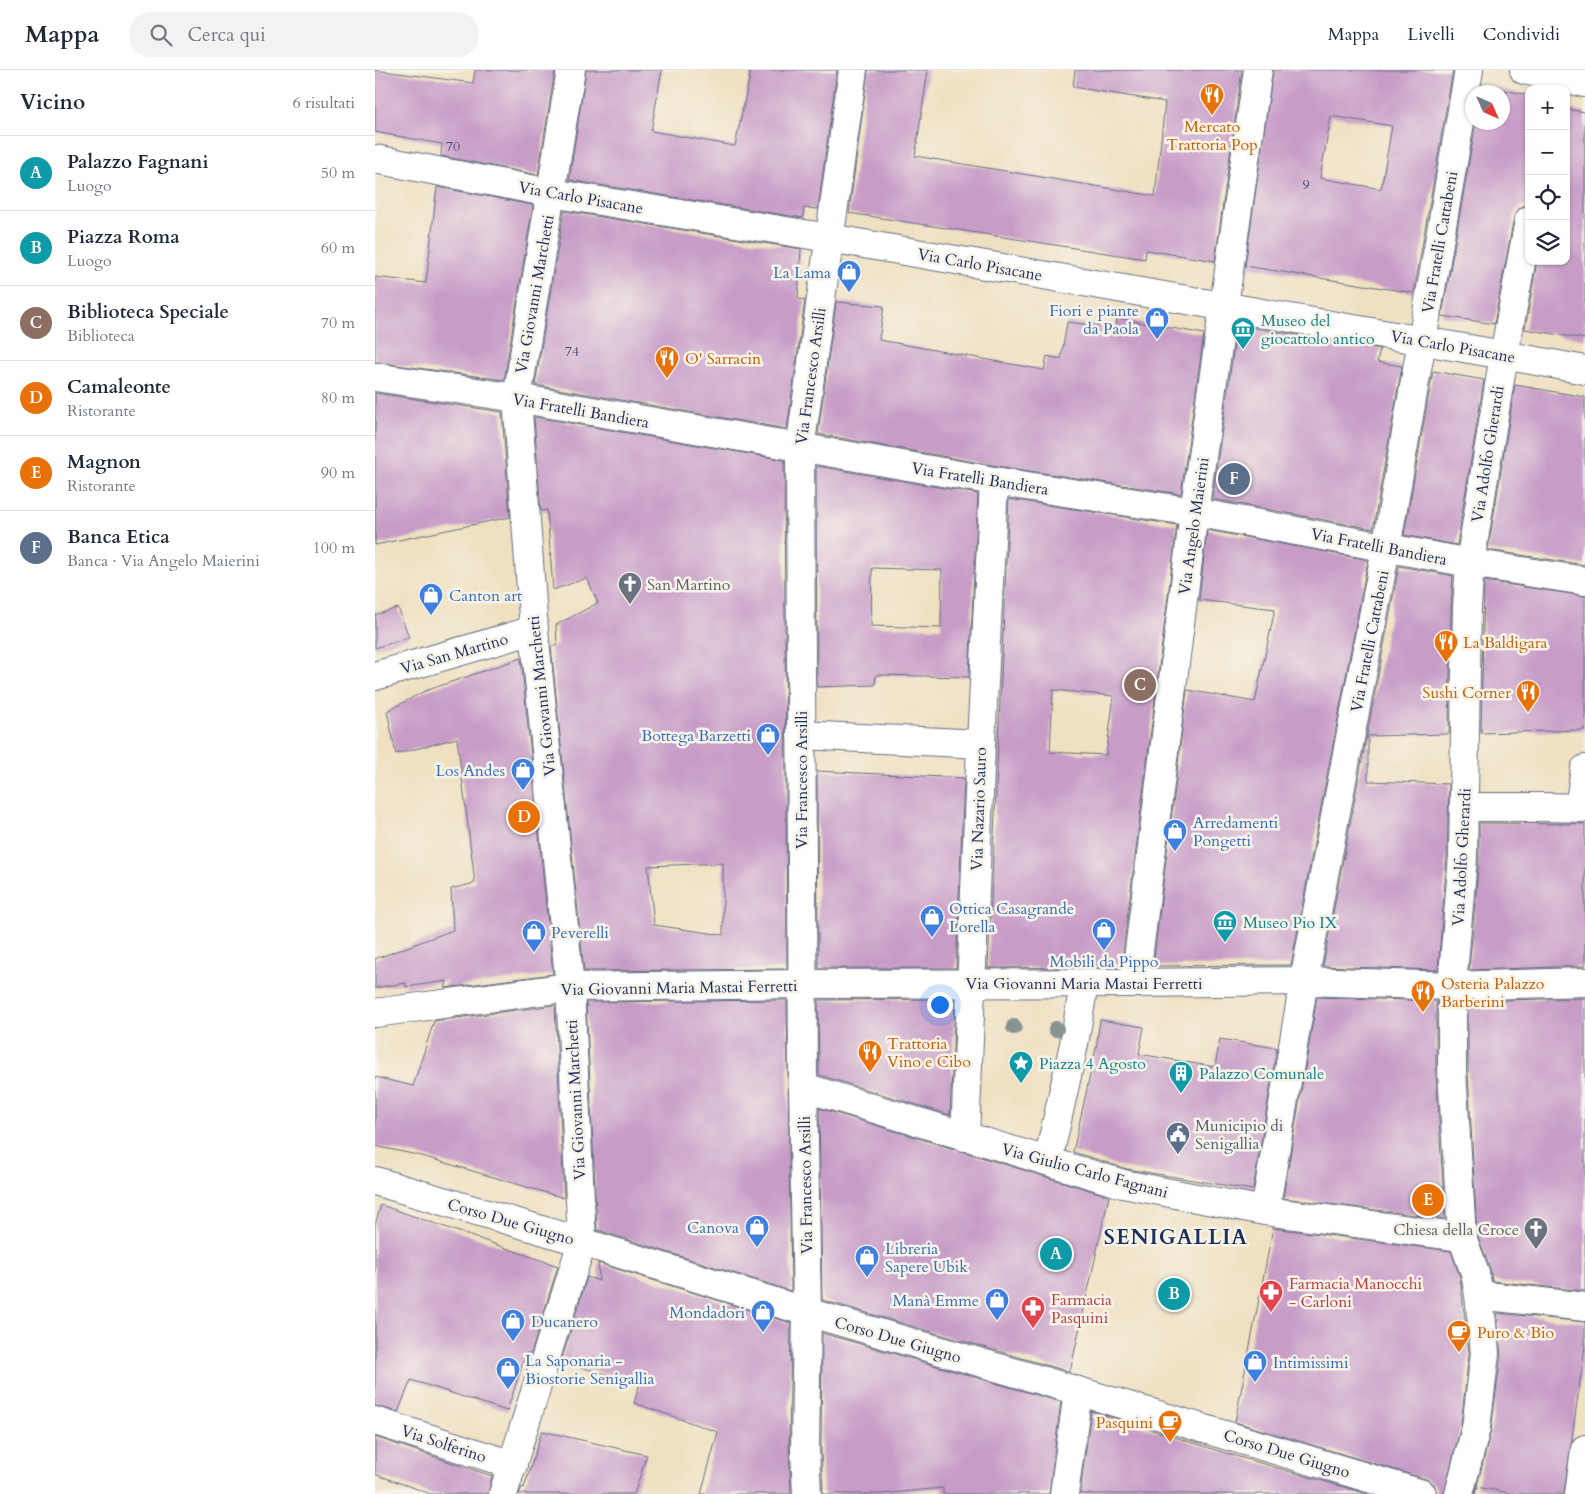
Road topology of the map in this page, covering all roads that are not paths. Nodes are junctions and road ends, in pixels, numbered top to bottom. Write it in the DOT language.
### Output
graph roads {
  1 [pos="571,70"];
  2 [pos="853,70"];
  3 [pos="1258,70"];
  4 [pos="1469,70"];
  5 [pos="1524,70"];
  6 [pos="1554,83"];
  7 [pos="1585,83"];
  8 [pos="375,160"];
  9 [pos="551,193"];
  10 [pos="829,238"];
  11 [pos="1525,241"];
  12 [pos="1224,307"];
  13 [pos="1422,341"];
  14 [pos="1504,354"];
  15 [pos="1585,370"];
  16 [pos="375,377"];
  17 [pos="517,398"];
  18 [pos="800,449"];
  19 [pos="995,481"];
  20 [pos="1194,512"];
  21 [pos="1387,548"];
  22 [pos="1470,563"];
  23 [pos="1585,581"];
  24 [pos="534,630"];
  25 [pos="375,676"];
  26 [pos="801,735"];
  27 [pos="981,744"];
  28 [pos="1585,769"];
  29 [pos="1464,807"];
  30 [pos="1582,808"];
  31 [pos="1304,981"];
  32 [pos="1585,982"];
  33 [pos="803,984"];
  34 [pos="971,984"];
  35 [pos="1084,984"];
  36 [pos="1135,984"];
  37 [pos="1452,986"];
  38 [pos="570,987"];
  39 [pos="375,1014"];
  40 [pos="803,1087"];
  41 [pos="965,1137"];
  42 [pos="1048,1161"];
  43 [pos="376,1186"];
  44 [pos="1265,1211"];
  45 [pos="1462,1237"];
  46 [pos="582,1242"];
  47 [pos="1479,1295"];
  48 [pos="1585,1307"];
  49 [pos="807,1312"];
  50 [pos="1078,1391"];
  51 [pos="375,1421"];
  52 [pos="1585,1449"];
  53 [pos="513,1465"];
  54 [pos="503,1494"];
  55 [pos="807,1494"];
  56 [pos="1064,1494"];
  57 [pos="1422,1494"];
  58 [pos="1459,1494"];
  59 [pos="1579,1494"];
  1 -- 9 [label="street, Via Giovanni Marchetti"];
  2 -- 10 [label="street, Via Francesco Arsilli"];
  3 -- 12 [label="street, Via Angelo Maierini"];
  4 -- 13 [label="street, Via Fratelli Cattabeni"];
  5 -- 6 [label="street"];
  6 -- 7 [label="street"];
  8 -- 9 [label="street, Via Carlo Pisacane"];
  9 -- 10 [label="street, Via Carlo Pisacane"];
  9 -- 17 [label="street, Via Giovanni Marchetti"];
  10 -- 12 [label="street, Via Carlo Pisacane"];
  10 -- 18 [label="street, Via Francesco Arsilli"];
  11 -- 14 [label="street, Via Adolfo Gherardi"];
  12 -- 13 [label="street, Via Carlo Pisacane"];
  12 -- 20 [label="street, Via Angelo Maierini"];
  13 -- 14 [label="street, Via Carlo Pisacane"];
  13 -- 21 [label="street, Via Fratelli Cattabeni"];
  14 -- 15 [label="street, Via Carlo Pisacane"];
  14 -- 22 [label="street, Via Adolfo Gherardi"];
  16 -- 17 [label="street, Via Fratelli Bandiera"];
  17 -- 18 [label="street, Via Fratelli Bandiera"];
  17 -- 24 [label="street, Via Giovanni Marchetti"];
  18 -- 19 [label="street, Via Fratelli Bandiera"];
  18 -- 26 [label="street, Via Francesco Arsilli"];
  19 -- 20 [label="street, Via Fratelli Bandiera"];
  19 -- 27 [label="street, Via Nazario Sauro"];
  20 -- 21 [label="street, Via Fratelli Bandiera"];
  20 -- 36 [label="street, Via Angelo Maierini"];
  21 -- 22 [label="street, Via Fratelli Bandiera"];
  21 -- 31 [label="street, Via Fratelli Cattabeni"];
  22 -- 23 [label="street, Via Fratelli Bandiera"];
  22 -- 29 [label="street, Via Adolfo Gherardi"];
  24 -- 25 [label="street, Via San Martino"];
  24 -- 38 [label="street, Via Giovanni Marchetti"];
  26 -- 27 [label="street"];
  26 -- 33 [label="street, Via Francesco Arsilli"];
  27 -- 34 [label="street, Via Nazario Sauro"];
  28 -- 30 [label="street"];
  29 -- 30 [label="street"];
  29 -- 37 [label="street, Via Adolfo Gherardi"];
  31 -- 36 [label="street, Via Giovanni Maria Mastai Ferretti"];
  31 -- 37 [label="street, Via Giovanni Maria Mastai Ferretti"];
  31 -- 44 [label="street, Via Fratelli Cattabeni"];
  32 -- 37 [label="street, Via Giovanni Maria Mastai Ferretti"];
  33 -- 34 [label="street, Via Giovanni Maria Mastai Ferretti"];
  33 -- 38 [label="street, Via Giovanni Maria Mastai Ferretti"];
  33 -- 40 [label="street, Via Francesco Arsilli"];
  34 -- 35 [label="street, Via Giovanni Maria Mastai Ferretti"];
  34 -- 41 [label="street, Via Nazario Sauro"];
  35 -- 36 [label="street, Via Giovanni Maria Mastai Ferretti"];
  35 -- 42 [label="street"];
  37 -- 45 [label="street, Via Adolfo Gherardi"];
  38 -- 39 [label="street, Via Giovanni Maria Mastai Ferretti"];
  38 -- 46 [label="street, Via Giovanni Marchetti"];
  40 -- 41 [label="street, Via Giulio Carlo Fagnani"];
  40 -- 49 [label="street, Via Francesco Arsilli"];
  41 -- 42 [label="street, Via Giulio Carlo Fagnani"];
  42 -- 44 [label="street, Via Giulio Carlo Fagnani"];
  43 -- 46 [label="street, Corso Due Giugno"];
  44 -- 45 [label="street, Via Giulio Carlo Fagnani"];
  45 -- 47 [label="street, Via Adolfo Gherardi"];
  46 -- 49 [label="street, Corso Due Giugno"];
  46 -- 53 [label="street, Via Giovanni Marchetti"];
  47 -- 48 [label="street"];
  47 -- 58 [label="street, Via Adolfo Gherardi"];
  49 -- 50 [label="street, Corso Due Giugno"];
  49 -- 55 [label="street, Via Francesco Arsilli"];
  50 -- 56 [label="street"];
  50 -- 57 [label="street, Corso Due Giugno"];
  51 -- 53 [label="street, Via Solferino"];
  52 -- 59 [label="street"];
  53 -- 54 [label="street, Via Giovanni Marchetti"];
}
